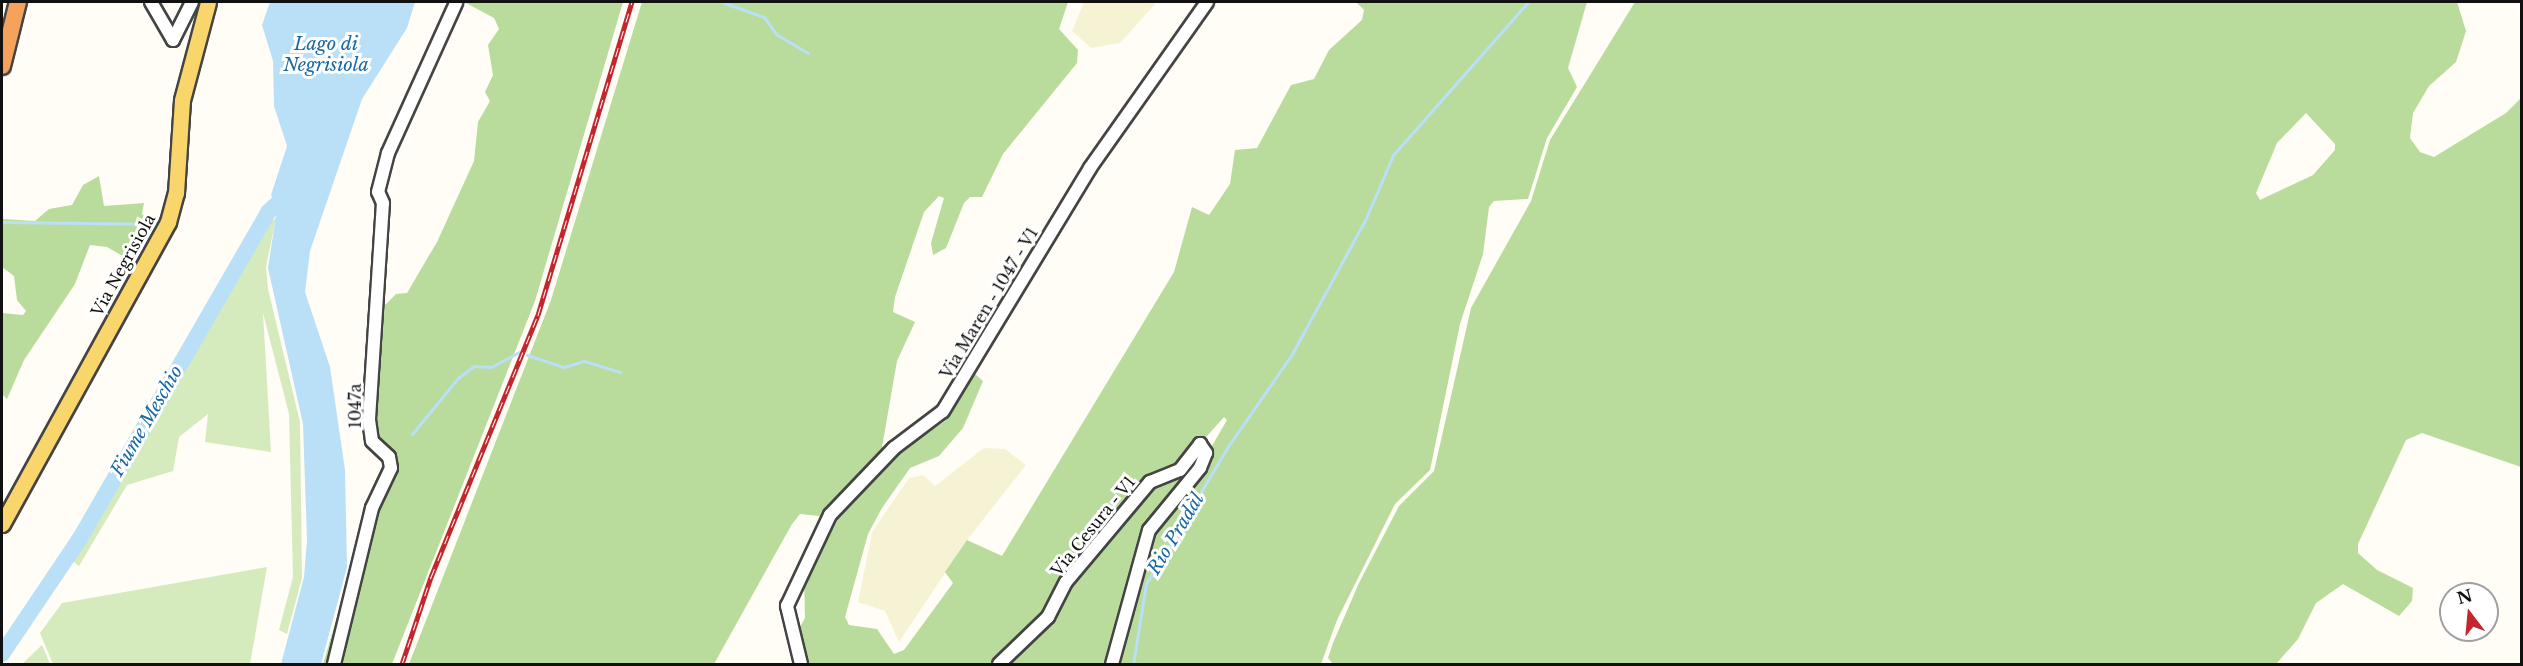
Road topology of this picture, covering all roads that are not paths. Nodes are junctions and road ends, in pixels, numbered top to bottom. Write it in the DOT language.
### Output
graph roads {
  1 [pos="18,2"];
  2 [pos="151,2"];
  3 [pos="192,2"];
  4 [pos="208,2"];
  5 [pos="1207,2"];
  6 [pos="456,3"];
  7 [pos="2,66"];
  8 [pos="2,524"];
  9 [pos="792,641"];
  10 [pos="334,664"];
  11 [pos="792,664"];
  12 [pos="801,664"];
  13 [pos="999,664"];
  14 [pos="1112,664"];
  1 -- 7 [label="highway"];
  2 -- 3 [label="street"];
  4 -- 8 [label="main road, Via Negrisiola"];
  5 -- 9 [label="street, Via Maren - 1047 - V1"];
  6 -- 10 [label="street, 1047a"];
  9 -- 11 [label="street"];
  9 -- 12 [label="street"];
  13 -- 14 [label="street, Via Cesura - V1"];
}
